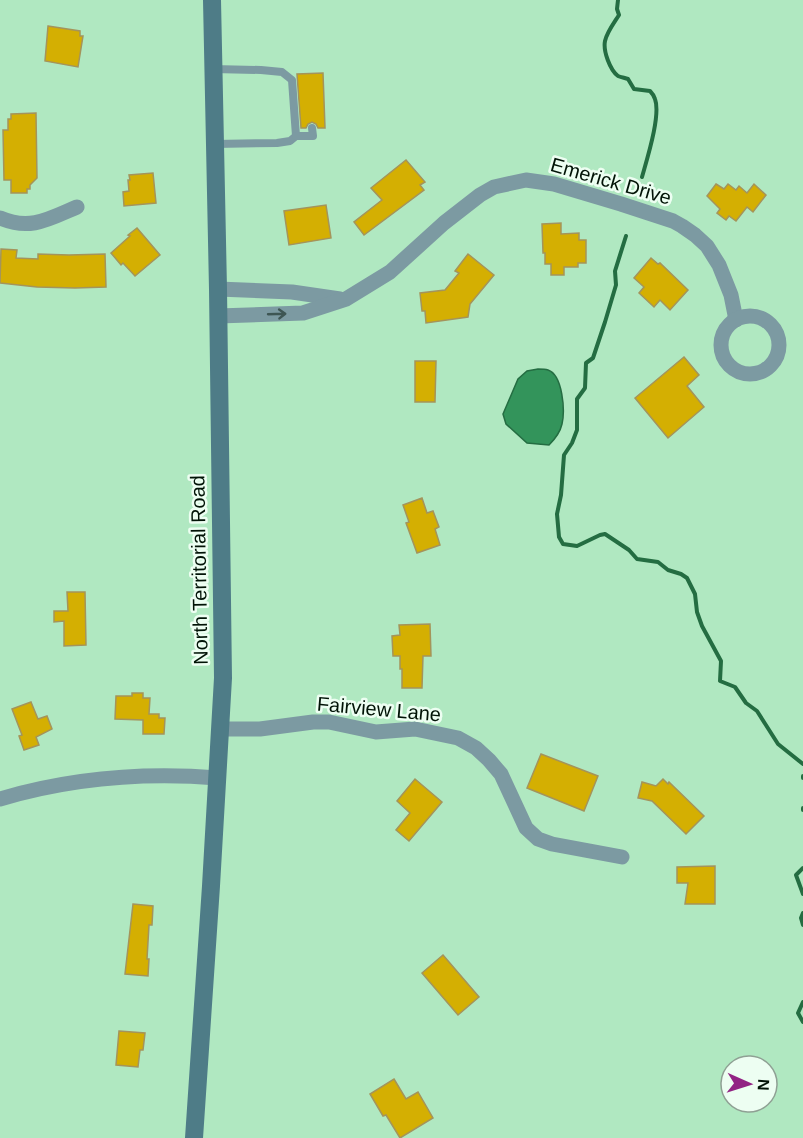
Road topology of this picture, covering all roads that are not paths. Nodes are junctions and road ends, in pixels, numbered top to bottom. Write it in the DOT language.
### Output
graph roads {
  1 [pos="212,0"];
  2 [pos="213,69"];
  3 [pos="312,128"];
  4 [pos="296,136"];
  5 [pos="215,144"];
  6 [pos="77,207"];
  7 [pos="0,218"];
  8 [pos="218,290"];
  9 [pos="346,299"];
  10 [pos="219,316"];
  11 [pos="736,320"];
  12 [pos="221,729"];
  13 [pos="218,778"];
  14 [pos="0,799"];
  15 [pos="622,857"];
  16 [pos="194,1138"];
  1 -- 2 [label="main road, North Territorial Road"];
  2 -- 4 [label="lane"];
  2 -- 5 [label="main road, North Territorial Road"];
  3 -- 4 [label="lane"];
  4 -- 5 [label="lane"];
  5 -- 8 [label="main road, North Territorial Road"];
  6 -- 7 [label="street"];
  8 -- 9 [label="street"];
  8 -- 10 [label="main road, North Territorial Road"];
  10 -- 9 [label="street, Emerick Drive, one-way"];
  9 -- 11 [label="street, Emerick Drive"];
  10 -- 12 [label="main road, North Territorial Road"];
  12 -- 13 [label="main road, North Territorial Road"];
  12 -- 15 [label="street, Fairview Lane"];
  13 -- 14 [label="street"];
  13 -- 16 [label="main road, North Territorial Road"];
}
